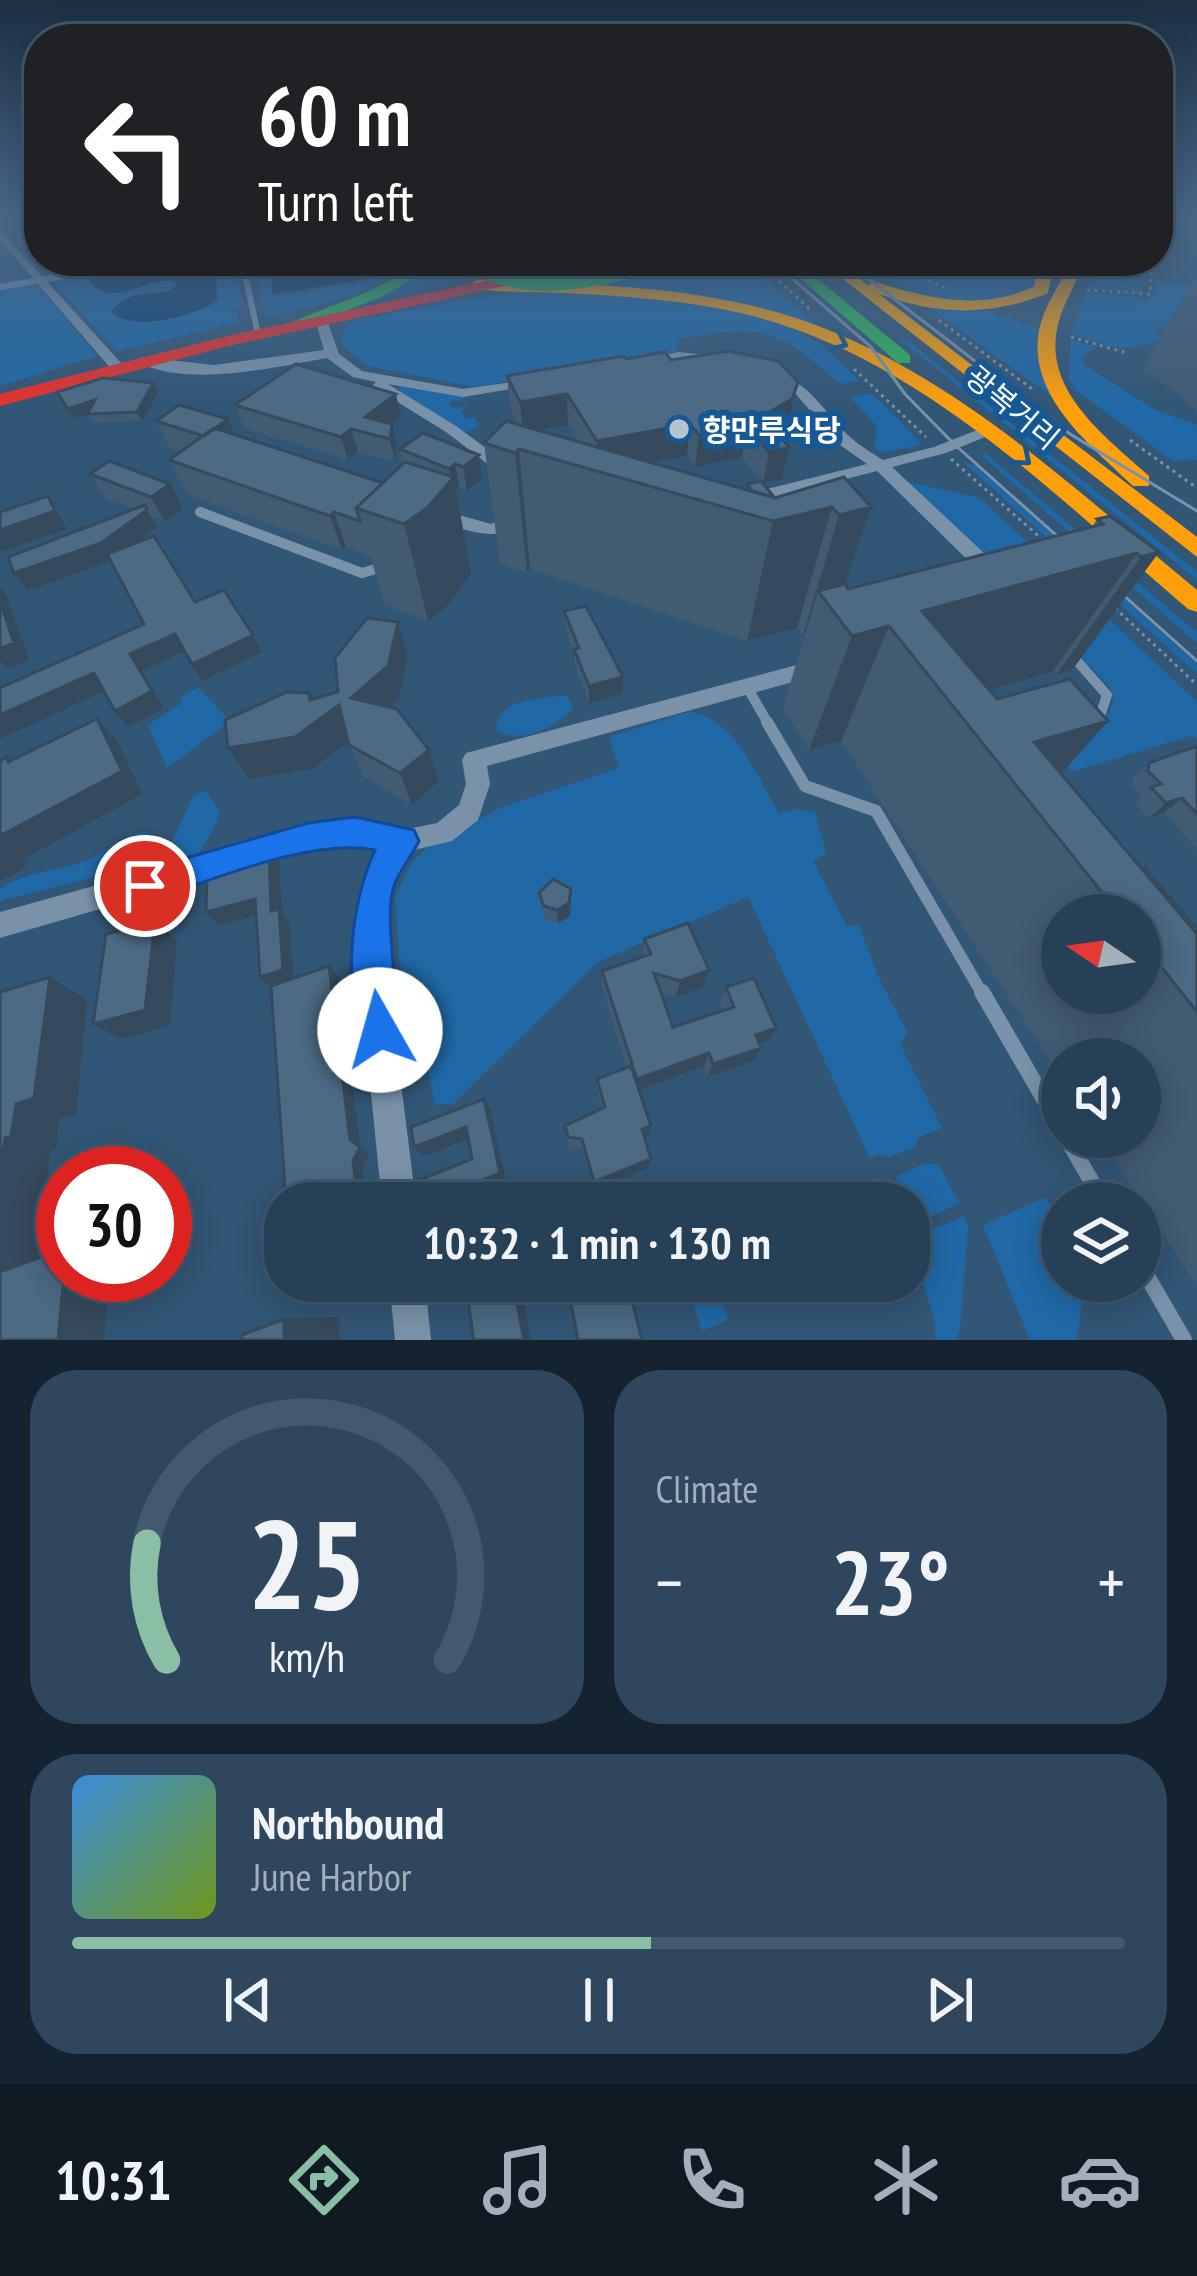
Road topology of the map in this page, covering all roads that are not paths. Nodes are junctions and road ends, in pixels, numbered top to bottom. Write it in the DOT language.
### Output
graph roads {
  1 [pos="48,283"];
  2 [pos="247,283"];
  3 [pos="398,283"];
  4 [pos="442,283"];
  5 [pos="562,283"];
  6 [pos="838,283"];
  7 [pos="843,283"];
  8 [pos="864,283"];
  9 [pos="1043,283"];
  10 [pos="1070,283"];
  11 [pos="321,320"];
  12 [pos="287,327"];
  13 [pos="258,334"];
  14 [pos="331,353"];
  15 [pos="728,362"];
  16 [pos="130,364"];
  17 [pos="631,364"];
  18 [pos="747,366"];
  19 [pos="358,374"];
  20 [pos="560,377"];
  21 [pos="0,400"];
  22 [pos="989,430"];
  23 [pos="881,466"];
  24 [pos="728,504"];
  25 [pos="420,509"];
  26 [pos="200,512"];
  27 [pos="441,516"];
  28 [pos="427,531"];
  29 [pos="1197,545"];
  30 [pos="400,555"];
  31 [pos="1006,595"];
  32 [pos="1197,603"];
  33 [pos="1057,640"];
  34 [pos="833,663"];
  35 [pos="747,687"];
  36 [pos="1080,720"];
  37 [pos="403,841"];
  38 [pos="0,925"];
  39 [pos="1041,1094"];
  40 [pos="397,1182"];
  41 [pos="1161,1300"];
  42 [pos="409,1302"];
  43 [pos="413,1340"];
  44 [pos="1184,1340"];
  1 -- 16 [label="street"];
  2 -- 13 [label="lane"];
  3 -- 12 [label="main road"];
  4 -- 11 [label="main road"];
  5 -- 22 [label="main road, one-way"];
  6 -- 22 [label="main road, 광복거리"];
  7 -- 29 [label="main road, 광복거리"];
  8 -- 9 [label="main road"];
  10 -- 29 [label="main road"];
  11 -- 12 [label="main road"];
  11 -- 14 [label="street"];
  12 -- 13 [label="main road"];
  13 -- 16 [label="main road"];
  14 -- 16 [label="street"];
  14 -- 19 [label="street"];
  15 -- 17 [label="street"];
  16 -- 21 [label="main road"];
  18 -- 23 [label="street"];
  19 -- 20 [label="street"];
  19 -- 27 [label="street"];
  22 -- 23 [label="street"];
  22 -- 32 [label="main road, 광복거리, one-way"];
  23 -- 24 [label="street"];
  23 -- 31 [label="street"];
  25 -- 27 [label="lane"];
  26 -- 30 [label="lane"];
  27 -- 28 [label="lane"];
  33 -- 36 [label="lane"];
  34 -- 35 [label="street"];
  35 -- 37 [label="street"];
  35 -- 39 [label="lane"];
  37 -- 38 [label="street"];
  37 -- 40 [label="street"];
  41 -- 44 [label="lane"];
  42 -- 43 [label="street"];
}
